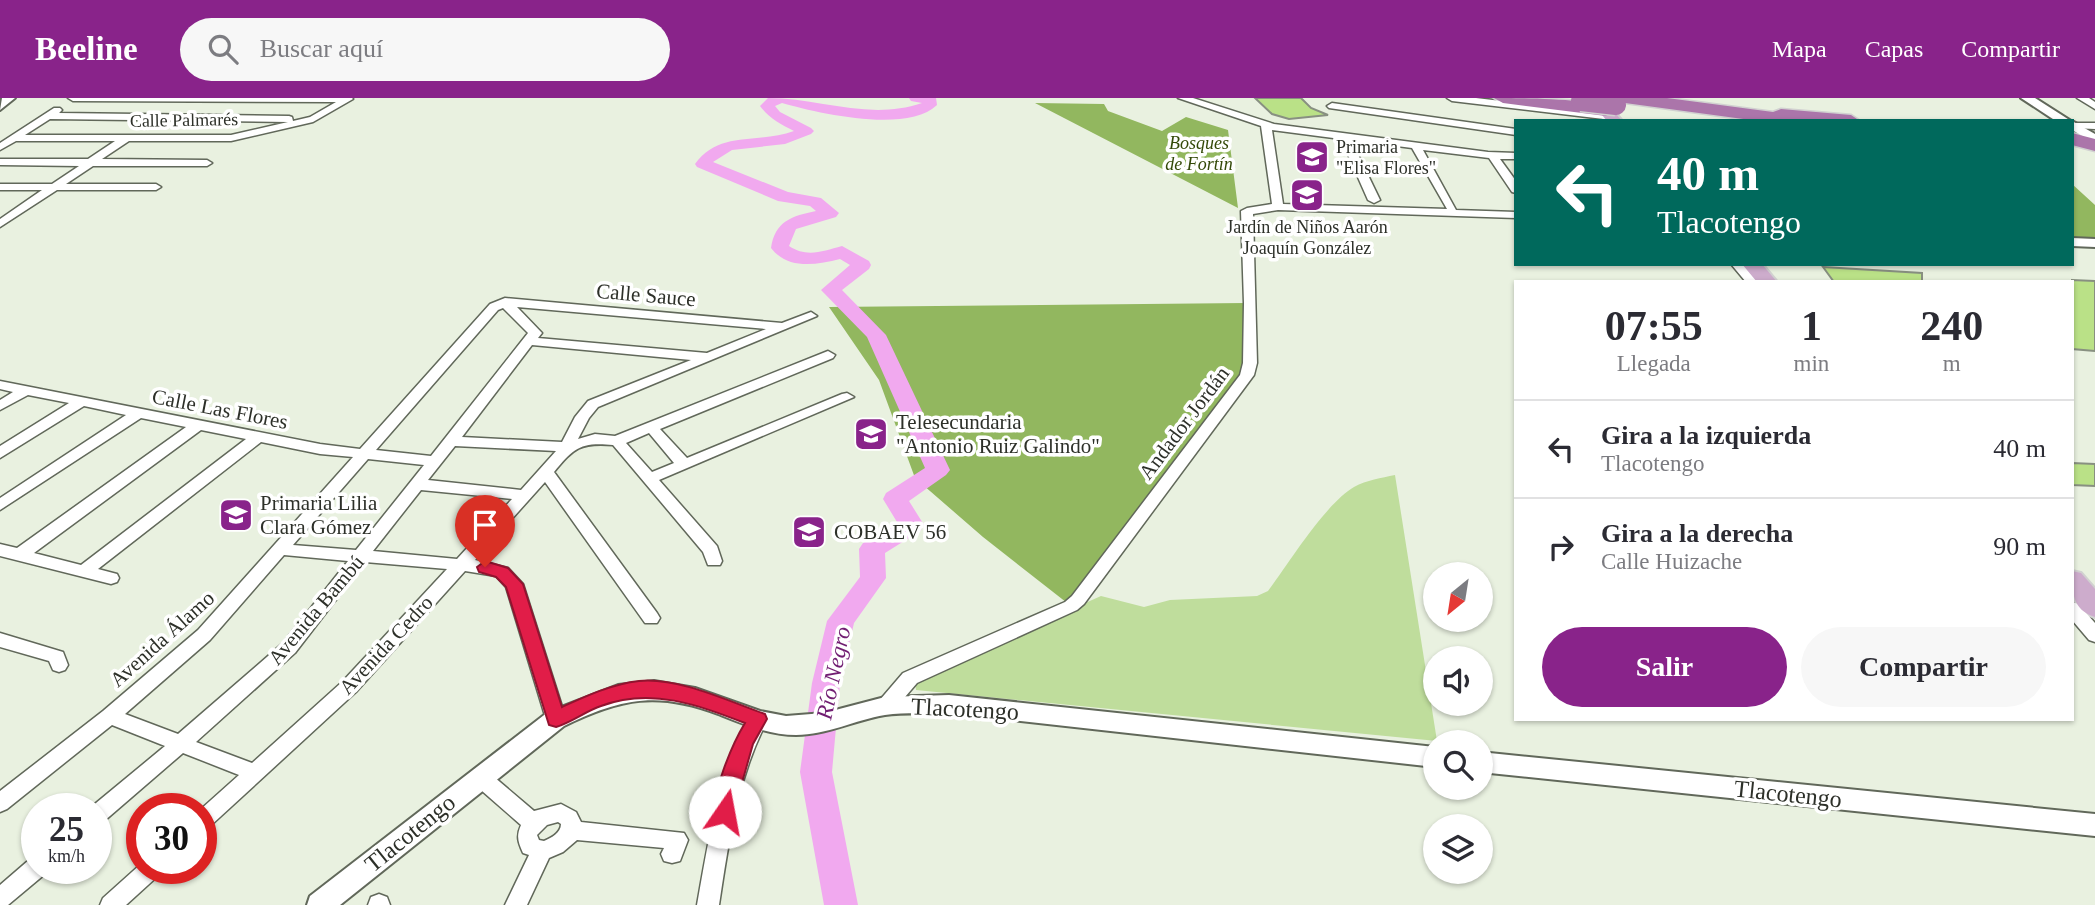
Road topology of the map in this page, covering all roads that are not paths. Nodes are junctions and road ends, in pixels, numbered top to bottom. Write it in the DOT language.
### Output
graph roads {
  1 [pos="9,98"];
  2 [pos="73,98"];
  3 [pos="185,98"];
  4 [pos="1183,98"];
  5 [pos="1452,98"];
  6 [pos="1503,98"];
  7 [pos="1560,98"];
  8 [pos="2027,98"];
  9 [pos="2081,98"];
  10 [pos="348,99"];
  11 [pos="1334,102"];
  12 [pos="0,106"];
  13 [pos="2095,106"];
  14 [pos="1607,107"];
  15 [pos="1528,108"];
  16 [pos="48,116"];
  17 [pos="1743,117"];
  18 [pos="155,119"];
  19 [pos="1536,119"];
  20 [pos="1772,119"];
  21 [pos="1832,119"];
  22 [pos="2058,119"];
  23 [pos="313,120"];
  24 [pos="1266,125"];
  25 [pos="2095,126"];
  26 [pos="2074,128"];
  27 [pos="2074,129"];
  28 [pos="2074,130"];
  29 [pos="1514,132"];
  30 [pos="1318,133"];
  31 [pos="1344,137"];
  32 [pos="14,138"];
  33 [pos="124,139"];
  34 [pos="2095,139"];
  35 [pos="2095,145"];
  36 [pos="0,147"];
  37 [pos="1417,148"];
  38 [pos="1494,158"];
  39 [pos="1514,158"];
  40 [pos="0,162"];
  41 [pos="89,163"];
  42 [pos="207,163"];
  43 [pos="0,187"];
  44 [pos="53,187"];
  45 [pos="156,187"];
  46 [pos="1514,187"];
  47 [pos="1374,200"];
  48 [pos="1278,207"];
  49 [pos="1452,208"];
  50 [pos="1514,215"];
  51 [pos="4,219"];
  52 [pos="2074,242"];
  53 [pos="2095,243"];
  54 [pos="1739,266"];
  55 [pos="1753,266"];
  56 [pos="1751,280"];
  57 [pos="1767,280"];
  58 [pos="505,302"];
  59 [pos="811,316"];
  60 [pos="784,327"];
  61 [pos="530,341"];
  62 [pos="828,355"];
  63 [pos="711,358"];
  64 [pos="0,385"];
  65 [pos="26,390"];
  66 [pos="847,397"];
  67 [pos="81,402"];
  68 [pos="0,406"];
  69 [pos="137,414"];
  70 [pos="196,426"];
  71 [pos="651,427"];
  72 [pos="257,438"];
  73 [pos="450,441"];
  74 [pos="617,441"];
  75 [pos="567,447"];
  76 [pos="0,453"];
  77 [pos="364,455"];
  78 [pos="434,461"];
  79 [pos="684,464"];
  80 [pos="546,472"];
  81 [pos="648,478"];
  82 [pos="416,484"];
  83 [pos="524,495"];
  84 [pos="0,506"];
  85 [pos="0,550"];
  86 [pos="279,550"];
  87 [pos="19,555"];
  88 [pos="362,556"];
  89 [pos="714,561"];
  90 [pos="460,565"];
  91 [pos="84,571"];
  92 [pos="111,578"];
  93 [pos="2074,582"];
  94 [pos="2095,607"];
  95 [pos="2074,610"];
  96 [pos="651,618"];
  97 [pos="2095,635"];
  98 [pos="0,640"];
  99 [pos="59,665"];
  100 [pos="886,706"];
  101 [pos="110,716"];
  102 [pos="556,719"];
  103 [pos="758,719"];
  104 [pos="181,744"];
  105 [pos="1423,756"];
  106 [pos="1493,763"];
  107 [pos="255,773"];
  108 [pos="480,777"];
  109 [pos="112,802"];
  110 [pos="0,803"];
  111 [pos="217,807"];
  112 [pos="534,822"];
  113 [pos="2095,825"];
  114 [pos="572,830"];
  115 [pos="542,851"];
  116 [pos="672,854"];
  117 [pos="21,880"];
  118 [pos="134,884"];
  119 [pos="0,898"];
  120 [pos="111,905"];
  121 [pos="320,905"];
  122 [pos="516,905"];
  123 [pos="708,905"];
  1 -- 12 [label="street"];
  2 -- 3 [label="street"];
  2 -- 16 [label="street"];
  3 -- 10 [label="street"];
  3 -- 18 [label="street"];
  4 -- 24 [label="street"];
  5 -- 15 [label="street"];
  6 -- 14 [label="highway"];
  7 -- 14 [label="highway"];
  8 -- 22 [label="street"];
  9 -- 13 [label="street"];
  10 -- 23 [label="street, Calle Palmarés"];
  11 -- 29 [label="street"];
  11 -- 30 [label="street"];
  14 -- 15 [label="street"];
  14 -- 17 [label="highway"];
  15 -- 19 [label="street"];
  16 -- 18 [label="street"];
  16 -- 32 [label="street"];
  17 -- 20 [label="highway"];
  17 -- 21 [label="highway"];
  18 -- 23 [label="street"];
  18 -- 33 [label="street"];
  23 -- 33 [label="street, Calle Palmarés"];
  24 -- 30 [label="street"];
  24 -- 48 [label="street"];
  25 -- 26 [label="street"];
  27 -- 34 [label="street"];
  28 -- 35 [label="highway"];
  30 -- 31 [label="street"];
  31 -- 37 [label="street"];
  31 -- 47 [label="street"];
  32 -- 33 [label="street, Calle Palmarés"];
  32 -- 36 [label="street"];
  33 -- 41 [label="street"];
  37 -- 38 [label="street"];
  37 -- 49 [label="street"];
  38 -- 39 [label="street"];
  38 -- 46 [label="street"];
  40 -- 41 [label="street"];
  41 -- 42 [label="street"];
  41 -- 44 [label="street"];
  43 -- 44 [label="street"];
  44 -- 45 [label="street"];
  44 -- 51 [label="street"];
  48 -- 50 [label="street, Andador Jordán"];
  48 -- 100 [label="street, Andador Jordán"];
  52 -- 53 [label="street"];
  54 -- 56 [label="street"];
  55 -- 57 [label="main road"];
  58 -- 60 [label="street, Calle Sauce"];
  58 -- 61 [label="street"];
  58 -- 77 [label="street, Avenida Álamo"];
  59 -- 60 [label="street, Avenida Cedro"];
  60 -- 63 [label="street, Avenida Cedro"];
  61 -- 63 [label="street"];
  61 -- 73 [label="street, Avenida Bambú"];
  62 -- 71 [label="street"];
  63 -- 75 [label="street, Avenida Cedro"];
  64 -- 65 [label="street, Calle Las Flores"];
  65 -- 67 [label="street, Calle Las Flores"];
  65 -- 68 [label="street"];
  66 -- 79 [label="street"];
  67 -- 69 [label="street, Calle Las Flores"];
  67 -- 76 [label="street"];
  69 -- 70 [label="street, Calle Las Flores"];
  69 -- 84 [label="street"];
  70 -- 72 [label="street, Calle Las Flores"];
  70 -- 87 [label="street"];
  71 -- 74 [label="street"];
  71 -- 79 [label="street"];
  72 -- 77 [label="street, Calle Las Flores"];
  72 -- 91 [label="street"];
  73 -- 75 [label="street"];
  73 -- 78 [label="street, Avenida Bambú"];
  74 -- 75 [label="street"];
  74 -- 81 [label="street"];
  75 -- 80 [label="street, Avenida Cedro"];
  77 -- 78 [label="street, Calle Las Flores"];
  77 -- 86 [label="street, Avenida Álamo"];
  78 -- 82 [label="street, Avenida Bambú"];
  79 -- 81 [label="street"];
  80 -- 83 [label="street, Avenida Cedro"];
  80 -- 96 [label="street"];
  81 -- 89 [label="street"];
  82 -- 83 [label="street"];
  82 -- 88 [label="street, Avenida Bambú"];
  83 -- 90 [label="street, Avenida Cedro"];
  85 -- 87 [label="street"];
  86 -- 88 [label="street"];
  86 -- 101 [label="street, Avenida Álamo"];
  87 -- 91 [label="street"];
  88 -- 90 [label="street"];
  88 -- 104 [label="street, Avenida Bambú"];
  90 -- 102 [label="street"];
  90 -- 107 [label="street, Avenida Cedro"];
  91 -- 92 [label="street"];
  93 -- 94 [label="main road"];
  95 -- 97 [label="street"];
  98 -- 99 [label="street"];
  100 -- 103 [label="street, Tlacotengo"];
  100 -- 105 [label="street, Tlacotengo"];
  101 -- 104 [label="street"];
  101 -- 110 [label="street, Avenida Álamo"];
  102 -- 103 [label="street, Tlacotengo"];
  102 -- 108 [label="street, Tlacotengo"];
  103 -- 123 [label="street"];
  104 -- 107 [label="street"];
  104 -- 109 [label="street, Avenida Bambú"];
  106 -- 113 [label="street, Tlacotengo"];
  107 -- 111 [label="street, Avenida Cedro"];
  108 -- 112 [label="street"];
  108 -- 121 [label="street, Tlacotengo"];
  112 -- 114 [label="street"];
  112 -- 115 [label="street"];
  114 -- 115 [label="street"];
  114 -- 116 [label="street"];
  115 -- 122 [label="street"];
  117 -- 119 [label="street"];
  118 -- 120 [label="street"];
}
